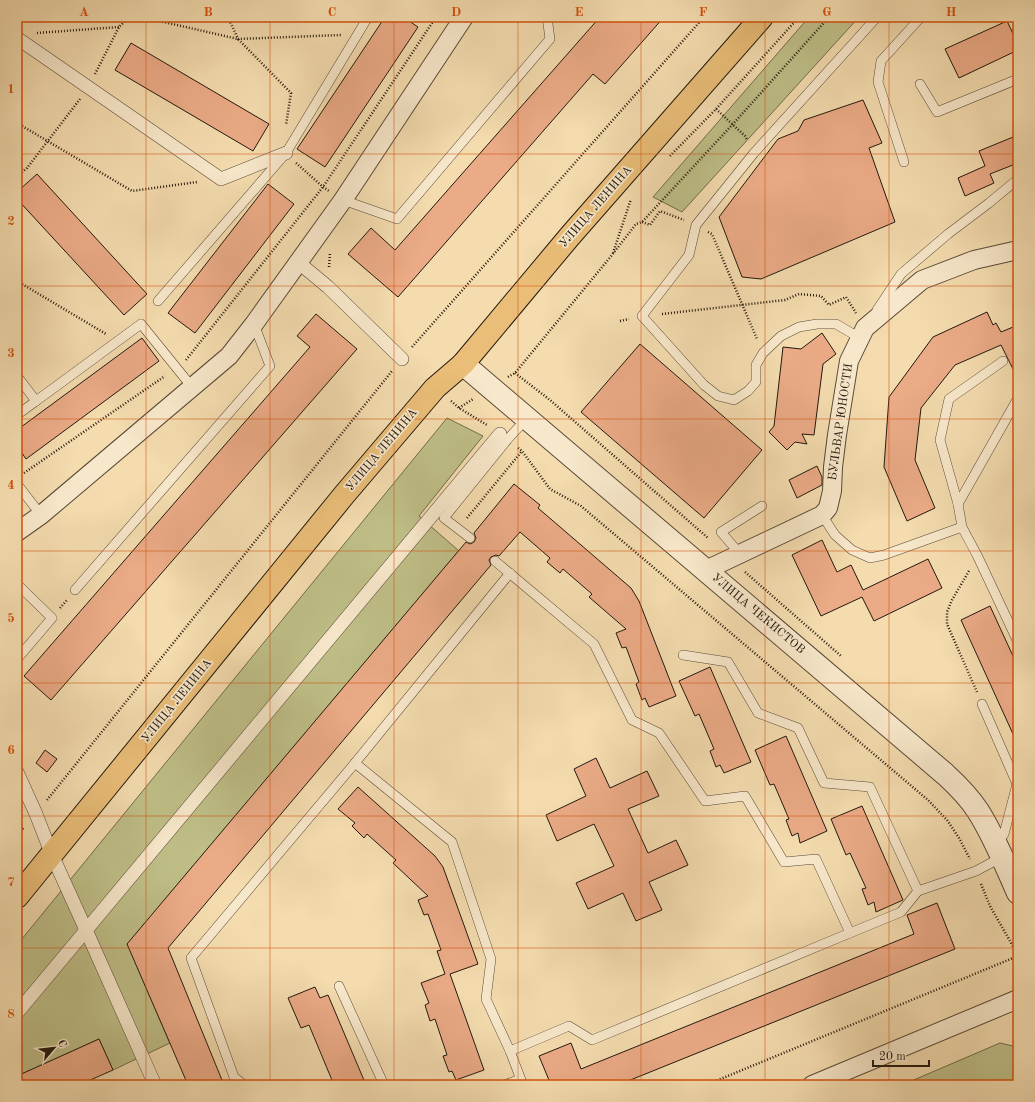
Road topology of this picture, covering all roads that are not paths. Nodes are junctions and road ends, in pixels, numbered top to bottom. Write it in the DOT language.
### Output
graph roads {
  1 [pos="368,17"];
  2 [pos="464,17"];
  3 [pos="762,17"];
  4 [pos="877,17"];
  5 [pos="920,17"];
  6 [pos="549,18"];
  7 [pos="17,38"];
  8 [pos="1018,79"];
  9 [pos="920,84"];
  10 [pos="286,153"];
  11 [pos="904,162"];
  12 [pos="1018,179"];
  13 [pos="343,200"];
  14 [pos="1018,250"];
  15 [pos="298,262"];
  16 [pos="158,301"];
  17 [pos="254,324"];
  18 [pos="863,333"];
  19 [pos="402,359"];
  20 [pos="1003,361"];
  21 [pos="462,364"];
  22 [pos="17,376"];
  23 [pos="192,387"];
  24 [pos="1018,398"];
  25 [pos="36,401"];
  26 [pos="17,415"];
  27 [pos="527,418"];
  28 [pos="504,437"];
  29 [pos="17,484"];
  30 [pos="958,504"];
  31 [pos="762,506"];
  32 [pos="41,514"];
  33 [pos="822,515"];
  34 [pos="962,527"];
  35 [pos="17,532"];
  36 [pos="470,538"];
  37 [pos="740,554"];
  38 [pos="495,561"];
  39 [pos="706,570"];
  40 [pos="510,573"];
  41 [pos="17,584"];
  42 [pos="75,590"];
  43 [pos="1018,642"];
  44 [pos="683,655"];
  45 [pos="17,659"];
  46 [pos="982,704"];
  47 [pos="356,762"];
  48 [pos="17,772"];
  49 [pos="999,851"];
  50 [pos="52,855"];
  51 [pos="918,891"];
  52 [pos="1018,892"];
  53 [pos="17,896"];
  54 [pos="86,930"];
  55 [pos="850,933"];
  56 [pos="339,986"];
  57 [pos="1018,999"];
  58 [pos="17,1013"];
  59 [pos="510,1051"];
  60 [pos="521,1082"];
  61 [pos="155,1085"];
  62 [pos="244,1085"];
  63 [pos="384,1085"];
  64 [pos="505,1085"];
  65 [pos="812,1085"];
  1 -- 10 [label="lane"];
  2 -- 13 [label="street"];
  3 -- 21 [label="main road, УЛИЦА ЛЕНИНА"];
  4 -- 18 [label="lane"];
  5 -- 11 [label="lane"];
  6 -- 13 [label="lane"];
  7 -- 10 [label="street"];
  8 -- 9 [label="lane"];
  10 -- 16 [label="lane"];
  12 -- 18 [label="lane"];
  13 -- 15 [label="street"];
  14 -- 18 [label="street, БУЛЬВАР ЮНОСТИ"];
  15 -- 17 [label="street"];
  15 -- 19 [label="street"];
  17 -- 23 [label="street"];
  17 -- 42 [label="lane"];
  18 -- 33 [label="street, БУЛЬВАР ЮНОСТИ"];
  20 -- 30 [label="lane"];
  21 -- 27 [label="street, УЛИЦА ЧЕКИСТОВ"];
  21 -- 50 [label="main road, УЛИЦА ЛЕНИНА"];
  22 -- 25 [label="lane"];
  23 -- 25 [label="lane"];
  23 -- 32 [label="street"];
  24 -- 30 [label="lane"];
  25 -- 26 [label="lane"];
  27 -- 28 [label="lane"];
  27 -- 39 [label="street, УЛИЦА ЧЕКИСТОВ"];
  28 -- 36 [label="lane"];
  28 -- 54 [label="street"];
  29 -- 32 [label="lane"];
  30 -- 34 [label="lane"];
  31 -- 37 [label="lane"];
  32 -- 35 [label="street"];
  33 -- 34 [label="lane"];
  33 -- 37 [label="street"];
  34 -- 43 [label="lane"];
  37 -- 39 [label="street"];
  38 -- 40 [label="lane"];
  39 -- 49 [label="street, УЛИЦА ЧЕКИСТОВ"];
  40 -- 47 [label="lane"];
  40 -- 55 [label="lane"];
  41 -- 45 [label="lane"];
  44 -- 51 [label="lane"];
  46 -- 49 [label="lane"];
  47 -- 59 [label="lane"];
  47 -- 62 [label="lane"];
  48 -- 50 [label="street"];
  49 -- 51 [label="lane"];
  49 -- 52 [label="street, УЛИЦА ЧЕКИСТОВ"];
  50 -- 53 [label="main road, УЛИЦА ЛЕНИНА"];
  50 -- 54 [label="street"];
  51 -- 55 [label="lane"];
  54 -- 58 [label="street"];
  54 -- 61 [label="street"];
  55 -- 59 [label="lane"];
  56 -- 63 [label="lane"];
  57 -- 65 [label="street"];
  59 -- 60 [label="lane"];
  60 -- 64 [label="lane"];
}
